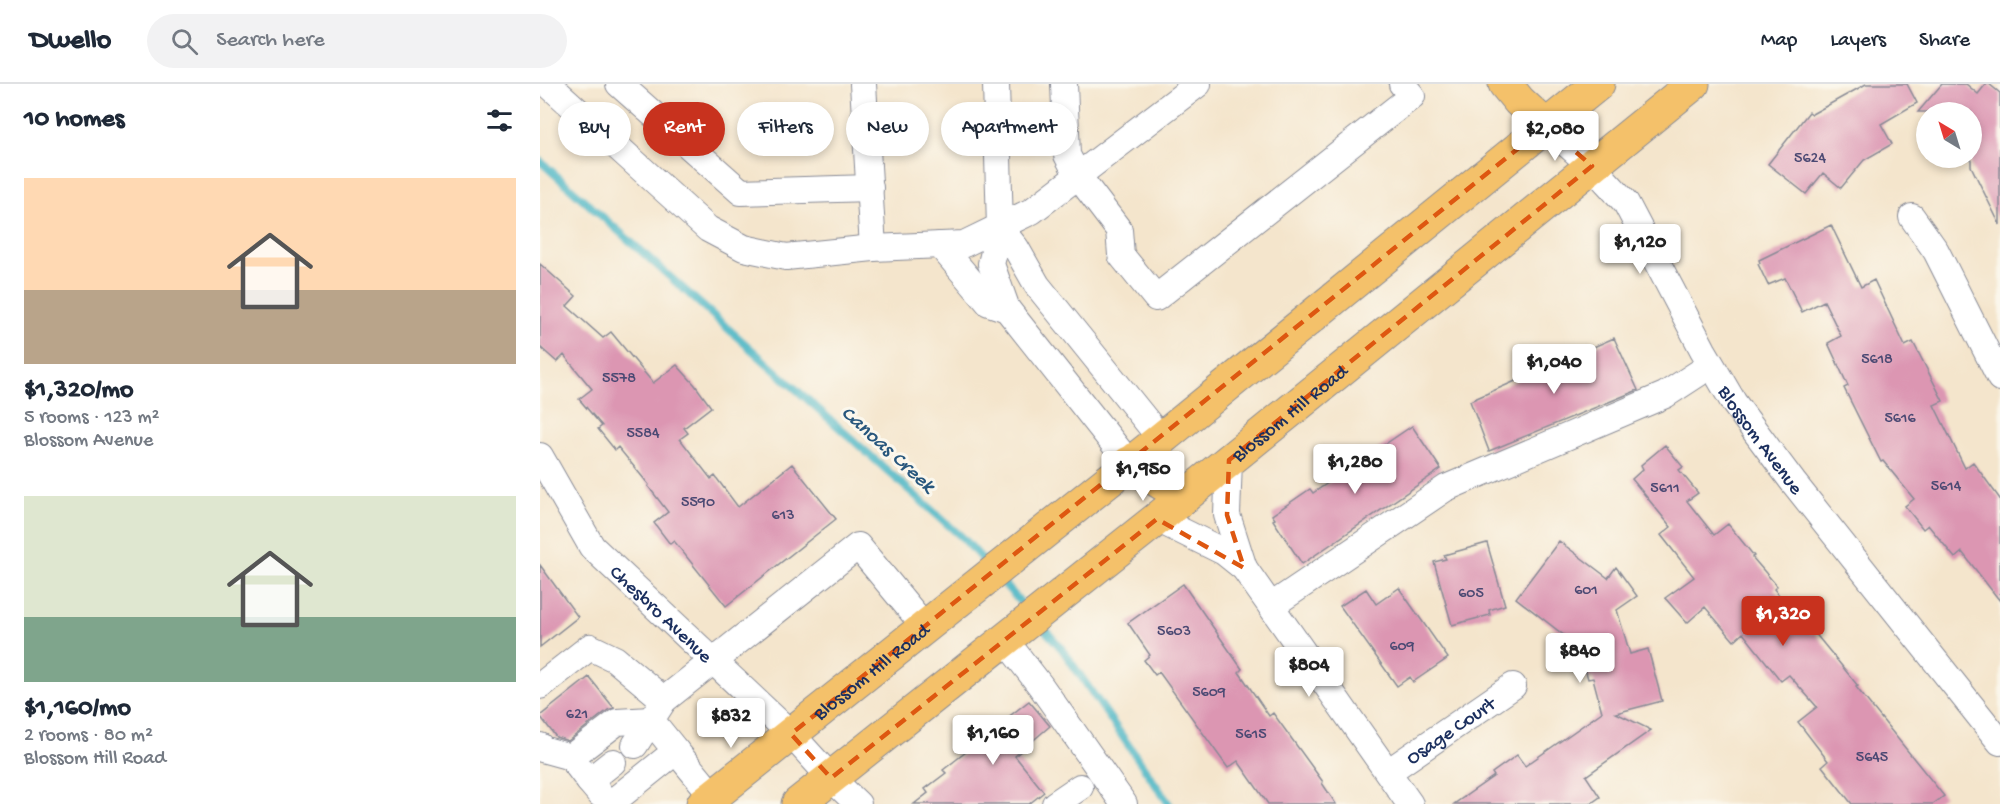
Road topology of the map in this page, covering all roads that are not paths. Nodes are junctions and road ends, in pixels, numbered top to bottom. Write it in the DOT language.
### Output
graph roads {
  1 [pos="548,84"];
  2 [pos="619,84"];
  3 [pos="863,84"];
  4 [pos="996,84"];
  5 [pos="1064,84"];
  6 [pos="1198,84"];
  7 [pos="1402,84"];
  8 [pos="1505,84"];
  9 [pos="1598,84"];
  10 [pos="1693,84"];
  11 [pos="1546,126"];
  12 [pos="1592,166"];
  13 [pos="1078,176"];
  14 [pos="870,188"];
  15 [pos="1912,217"];
  16 [pos="1000,228"];
  17 [pos="940,245"];
  18 [pos="873,249"];
  19 [pos="1007,309"];
  20 [pos="1711,365"];
  21 [pos="2000,378"];
  22 [pos="1161,439"];
  23 [pos="540,456"];
  24 [pos="1229,460"];
  25 [pos="1129,464"];
  26 [pos="1184,497"];
  27 [pos="1157,519"];
  28 [pos="1244,568"];
  29 [pos="1271,606"];
  30 [pos="925,627"];
  31 [pos="1008,638"];
  32 [pos="714,661"];
  33 [pos="540,686"];
  34 [pos="1513,686"];
  35 [pos="657,710"];
  36 [pos="791,734"];
  37 [pos="2000,742"];
  38 [pos="635,745"];
  39 [pos="540,746"];
  40 [pos="676,751"];
  41 [pos="571,758"];
  42 [pos="614,762"];
  43 [pos="1388,772"];
  44 [pos="831,778"];
  45 [pos="589,781"];
  46 [pos="1080,787"];
  47 [pos="708,800"];
  48 [pos="609,804"];
  49 [pos="798,804"];
  50 [pos="858,804"];
  51 [pos="1055,804"];
  52 [pos="1124,804"];
  53 [pos="1410,804"];
  1 -- 18 [label="street"];
  2 -- 14 [label="street"];
  3 -- 14 [label="street"];
  4 -- 16 [label="street"];
  5 -- 13 [label="street"];
  6 -- 13 [label="street"];
  7 -- 13 [label="street"];
  8 -- 11 [label="main road"];
  9 -- 11 [label="main road, Blossom Hill Road"];
  10 -- 12 [label="main road, Blossom Hill Road"];
  11 -- 12 [label="street, Blossom Avenue"];
  11 -- 22 [label="main road, Blossom Hill Road"];
  12 -- 20 [label="street, Blossom Avenue"];
  12 -- 24 [label="main road, Blossom Hill Road"];
  13 -- 16 [label="street"];
  14 -- 18 [label="street"];
  15 -- 21 [label="street"];
  16 -- 17 [label="street"];
  16 -- 19 [label="street"];
  16 -- 22 [label="street"];
  17 -- 18 [label="street"];
  17 -- 19 [label="street"];
  19 -- 25 [label="street"];
  20 -- 29 [label="street"];
  20 -- 37 [label="street, Blossom Avenue"];
  22 -- 25 [label="main road, Blossom Hill Road"];
  22 -- 26 [label="main road"];
  23 -- 32 [label="street, Chesbro Avenue"];
  24 -- 26 [label="main road, Blossom Hill Road"];
  24 -- 28 [label="street"];
  25 -- 26 [label="main road"];
  25 -- 30 [label="main road, Blossom Hill Road"];
  26 -- 27 [label="main road, Blossom Hill Road"];
  27 -- 28 [label="street"];
  27 -- 31 [label="main road, Blossom Hill Road"];
  28 -- 29 [label="street"];
  29 -- 43 [label="street"];
  30 -- 32 [label="street"];
  30 -- 36 [label="main road, Blossom Hill Road"];
  31 -- 44 [label="main road, Blossom Hill Road"];
  31 -- 52 [label="street"];
  32 -- 35 [label="street"];
  32 -- 36 [label="street, Chesbro Avenue"];
  33 -- 35 [label="street"];
  34 -- 43 [label="street, Osage Court"];
  35 -- 38 [label="street"];
  35 -- 40 [label="street"];
  35 -- 41 [label="street"];
  36 -- 44 [label="street, Chesbro Avenue"];
  36 -- 47 [label="main road, Blossom Hill Road"];
  39 -- 41 [label="street"];
  40 -- 47 [label="street"];
  40 -- 48 [label="street"];
  41 -- 45 [label="street"];
  42 -- 45 [label="street"];
  43 -- 53 [label="street"];
  44 -- 49 [label="main road, Blossom Hill Road"];
  44 -- 50 [label="street, Chesbro Avenue"];
  45 -- 48 [label="street"];
  46 -- 51 [label="street"];
}
